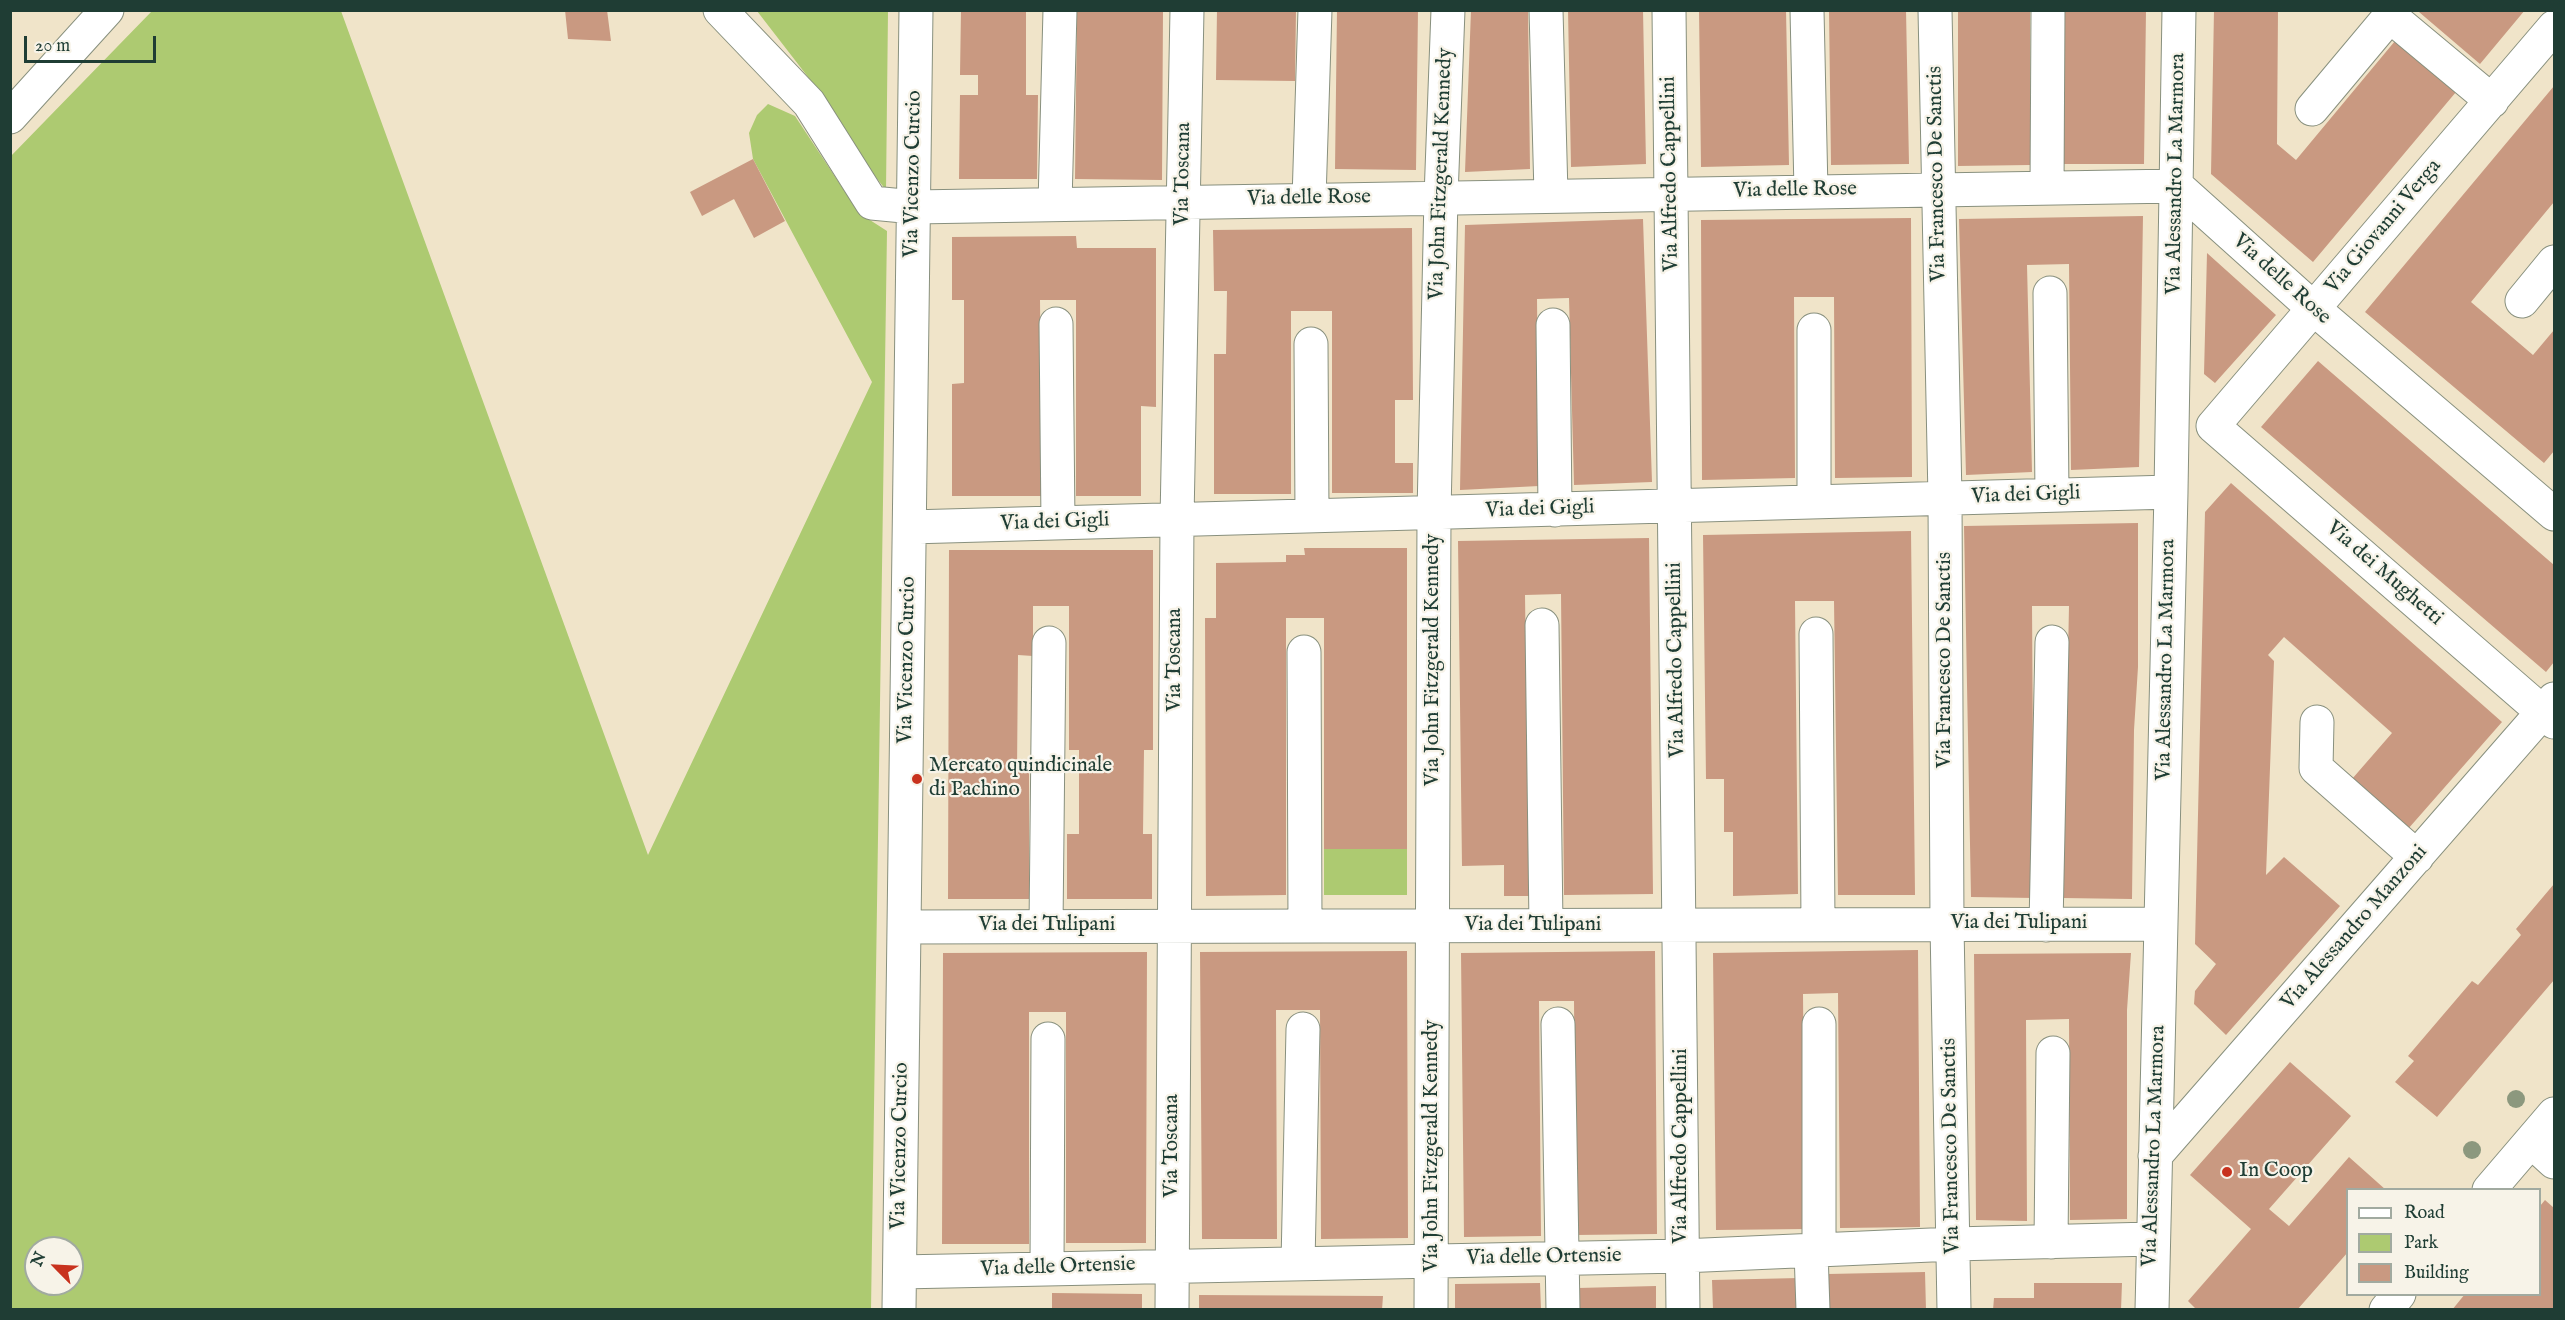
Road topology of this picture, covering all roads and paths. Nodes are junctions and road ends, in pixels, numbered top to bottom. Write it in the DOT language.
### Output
graph roads {
  1 [pos="107,10"];
  2 [pos="720,10"];
  3 [pos="916,10"];
  4 [pos="1060,10"];
  5 [pos="1187,10"];
  6 [pos="1315,10"];
  7 [pos="1448,10"];
  8 [pos="1546,10"];
  9 [pos="1669,10"];
  10 [pos="1807,10"];
  11 [pos="1935,10"];
  12 [pos="2048,10"];
  13 [pos="2179,10"];
  14 [pos="2393,13"];
  15 [pos="2554,27"];
  16 [pos="2492,100"];
  17 [pos="2313,110"];
  18 [pos="10,117"];
  19 [pos="2177,186"];
  20 [pos="2048,188"];
  21 [pos="1938,189"];
  22 [pos="1811,191"];
  23 [pos="1670,192"];
  24 [pos="1551,194"];
  25 [pos="1441,197"];
  26 [pos="1309,199"];
  27 [pos="1183,202"];
  28 [pos="1055,204"];
  29 [pos="914,207"];
  30 [pos="2554,262"];
  31 [pos="2050,293"];
  32 [pos="2522,301"];
  33 [pos="2314,309"];
  34 [pos="1056,324"];
  35 [pos="1553,325"];
  36 [pos="1814,330"];
  37 [pos="1311,344"];
  38 [pos="2172,425"];
  39 [pos="2213,426"];
  40 [pos="2171,492"];
  41 [pos="2052,495"];
  42 [pos="1945,498"];
  43 [pos="1814,502"];
  44 [pos="2552,505"];
  45 [pos="1676,506"];
  46 [pos="1555,510"];
  47 [pos="1434,513"];
  48 [pos="1312,516"];
  49 [pos="1177,519"];
  50 [pos="1058,523"];
  51 [pos="910,527"];
  52 [pos="1542,625"];
  53 [pos="1816,634"];
  54 [pos="2052,642"];
  55 [pos="1049,643"];
  56 [pos="1304,652"];
  57 [pos="2551,711"];
  58 [pos="2316,722"];
  59 [pos="2417,857"];
  60 [pos="2162,924"];
  61 [pos="1546,925"];
  62 [pos="1818,925"];
  63 [pos="1947,925"];
  64 [pos="2046,925"];
  65 [pos="1046,926"];
  66 [pos="1175,926"];
  67 [pos="1305,926"];
  68 [pos="1434,926"];
  69 [pos="1681,926"];
  70 [pos="904,927"];
  71 [pos="1558,1024"];
  72 [pos="1819,1024"];
  73 [pos="1303,1029"];
  74 [pos="1048,1039"];
  75 [pos="2052,1053"];
  76 [pos="2554,1114"];
  77 [pos="2543,1151"];
  78 [pos="2155,1156"];
  79 [pos="2492,1188"];
  80 [pos="2152,1239"];
  81 [pos="2051,1242"];
  82 [pos="1954,1244"];
  83 [pos="1815,1251"];
  84 [pos="1682,1256"];
  85 [pos="1561,1258"];
  86 [pos="1432,1260"];
  87 [pos="1298,1263"];
  88 [pos="1173,1265"];
  89 [pos="1047,1268"];
  90 [pos="900,1272"];
  91 [pos="2397,1296"];
  92 [pos="899,1310"];
  93 [pos="1172,1310"];
  94 [pos="1431,1310"];
  95 [pos="1563,1310"];
  96 [pos="1683,1310"];
  97 [pos="1813,1310"];
  98 [pos="1954,1310"];
  99 [pos="2152,1310"];
  100 [pos="2386,1310"];
  1 -- 18 [label="street"];
  2 -- 29 [label="street, Via delle Rose"];
  3 -- 29 [label="street, Via Vicenzo Curcio"];
  4 -- 28 [label="street"];
  5 -- 27 [label="street, Via Toscana"];
  6 -- 26 [label="street"];
  7 -- 25 [label="street, Via John Fitzgerald Kennedy"];
  8 -- 24 [label="street"];
  9 -- 23 [label="street, Via Alfredo Cappellini"];
  10 -- 22 [label="street"];
  11 -- 21 [label="street, Via Francesco De Sanctis"];
  12 -- 20 [label="street"];
  13 -- 19 [label="street, Via Alessandro La Marmora"];
  14 -- 16 [label="street"];
  14 -- 17 [label="street"];
  15 -- 16 [label="street, Via Giovanni Verga"];
  16 -- 33 [label="street, Via Giovanni Verga"];
  19 -- 20 [label="street, Via delle Rose"];
  19 -- 33 [label="street, Via delle Rose"];
  19 -- 38 [label="street, Via Alessandro La Marmora"];
  20 -- 21 [label="street, Via delle Rose"];
  21 -- 22 [label="street, Via delle Rose"];
  21 -- 42 [label="street, Via Francesco De Sanctis"];
  22 -- 23 [label="street, Via delle Rose"];
  23 -- 24 [label="street, Via delle Rose"];
  23 -- 45 [label="street, Via Alfredo Cappellini"];
  24 -- 25 [label="street, Via delle Rose"];
  25 -- 26 [label="street, Via delle Rose"];
  25 -- 47 [label="street, Via John Fitzgerald Kennedy"];
  26 -- 27 [label="street, Via delle Rose"];
  27 -- 28 [label="street, Via delle Rose"];
  27 -- 49 [label="street, Via Toscana"];
  28 -- 29 [label="street, Via delle Rose"];
  29 -- 51 [label="street, Via Vicenzo Curcio"];
  30 -- 32 [label="street"];
  31 -- 41 [label="street"];
  33 -- 39 [label="street, Via Giovanni Verga"];
  33 -- 44 [label="street, Via delle Rose"];
  34 -- 50 [label="street"];
  35 -- 46 [label="street"];
  36 -- 43 [label="street"];
  37 -- 48 [label="street"];
  38 -- 39 [label="street"];
  38 -- 40 [label="street, Via Alessandro La Marmora"];
  39 -- 57 [label="street, Via dei Mughetti"];
  40 -- 41 [label="street, Via dei Gigli"];
  40 -- 60 [label="street, Via Alessandro La Marmora"];
  41 -- 42 [label="street, Via dei Gigli"];
  42 -- 43 [label="street, Via dei Gigli"];
  42 -- 63 [label="street, Via Francesco De Sanctis"];
  43 -- 45 [label="street, Via dei Gigli"];
  45 -- 46 [label="street, Via dei Gigli"];
  45 -- 69 [label="street, Via Alfredo Cappellini"];
  46 -- 47 [label="street, Via dei Gigli"];
  47 -- 48 [label="street, Via dei Gigli"];
  47 -- 68 [label="street, Via John Fitzgerald Kennedy"];
  48 -- 49 [label="street, Via dei Gigli"];
  49 -- 50 [label="street, Via dei Gigli"];
  49 -- 66 [label="street, Via Toscana"];
  50 -- 51 [label="street, Via dei Gigli"];
  51 -- 70 [label="street, Via Vicenzo Curcio"];
  52 -- 61 [label="street"];
  53 -- 62 [label="street"];
  54 -- 64 [label="street"];
  55 -- 65 [label="street"];
  56 -- 67 [label="street"];
  57 -- 59 [label="street, Via Alessandro Manzoni"];
  58 -- 59 [label="street"];
  59 -- 78 [label="street, Via Alessandro Manzoni"];
  60 -- 64 [label="street, Via dei Tulipani"];
  60 -- 78 [label="street, Via Alessandro La Marmora"];
  61 -- 68 [label="street, Via dei Tulipani"];
  61 -- 69 [label="street, Via dei Tulipani"];
  62 -- 63 [label="street, Via dei Tulipani"];
  62 -- 69 [label="street, Via dei Tulipani"];
  63 -- 64 [label="street, Via dei Tulipani"];
  63 -- 82 [label="street, Via Francesco De Sanctis"];
  65 -- 66 [label="street, Via dei Tulipani"];
  65 -- 70 [label="street, Via dei Tulipani"];
  66 -- 67 [label="street, Via dei Tulipani"];
  66 -- 88 [label="street, Via Toscana"];
  67 -- 68 [label="street, Via dei Tulipani"];
  68 -- 86 [label="street, Via John Fitzgerald Kennedy"];
  69 -- 84 [label="street, Via Alfredo Cappellini"];
  70 -- 90 [label="street, Via Vicenzo Curcio"];
  71 -- 85 [label="street"];
  72 -- 83 [label="street"];
  73 -- 87 [label="street"];
  74 -- 89 [label="street"];
  75 -- 81 [label="street"];
  76 -- 77 [label="street"];
  77 -- 79 [label="street"];
  78 -- 80 [label="street, Via Alessandro La Marmora"];
  80 -- 81 [label="street, Via delle Ortensie"];
  80 -- 99 [label="street, Via Alessandro La Marmora"];
  81 -- 82 [label="street, Via delle Ortensie"];
  82 -- 83 [label="street, Via delle Ortensie"];
  82 -- 98 [label="street, Via Francesco De Sanctis"];
  83 -- 84 [label="street, Via delle Ortensie"];
  83 -- 97 [label="street"];
  84 -- 85 [label="street, Via delle Ortensie"];
  84 -- 96 [label="street, Via Alfredo Cappellini"];
  85 -- 86 [label="street, Via delle Ortensie"];
  85 -- 95 [label="street"];
  86 -- 87 [label="street, Via delle Ortensie"];
  86 -- 94 [label="street, Via John Fitzgerald Kennedy"];
  87 -- 88 [label="street, Via delle Ortensie"];
  88 -- 89 [label="street, Via delle Ortensie"];
  88 -- 93 [label="street, Via Toscana"];
  89 -- 90 [label="street, Via delle Ortensie"];
  90 -- 92 [label="street, Via Vicenzo Curcio"];
  91 -- 100 [label="street"];
}
